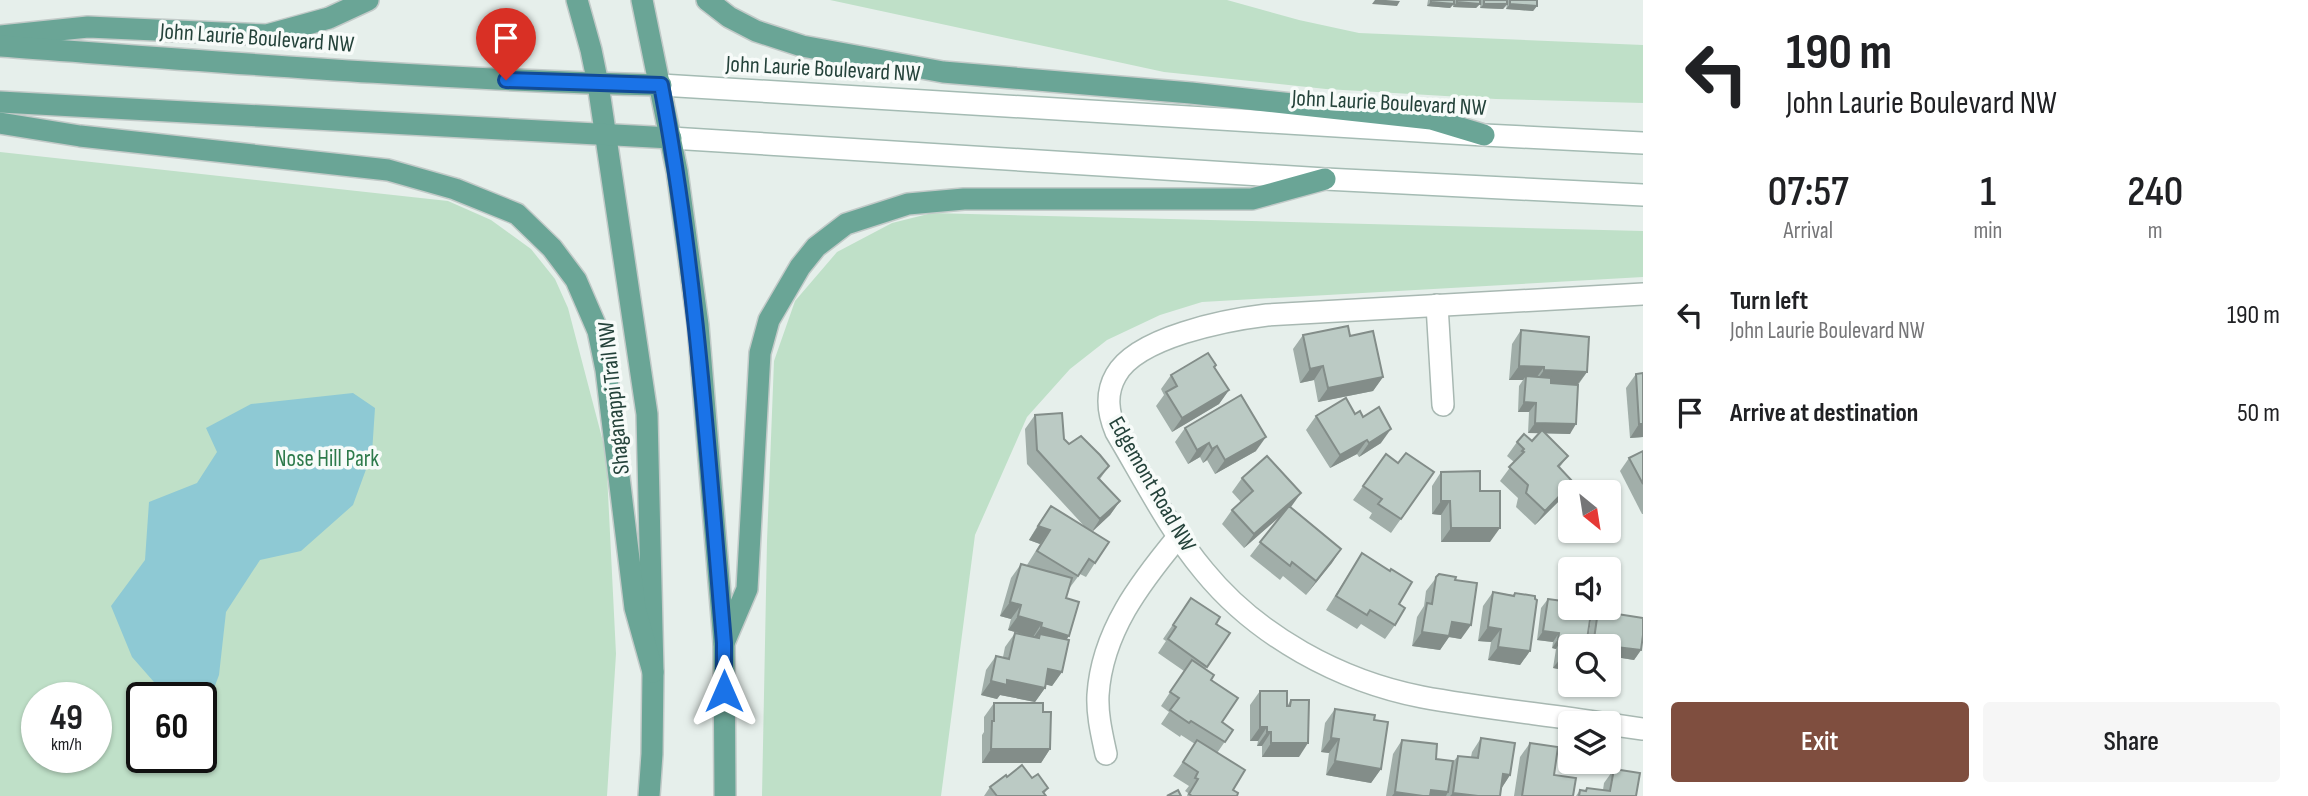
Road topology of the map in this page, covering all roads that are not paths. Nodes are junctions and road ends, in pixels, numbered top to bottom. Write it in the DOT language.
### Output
graph roads {
  1 [pos="368,0"];
  2 [pos="578,0"];
  3 [pos="642,0"];
  4 [pos="707,0"];
  5 [pos="0,36"];
  6 [pos="0,46"];
  7 [pos="597,84"];
  8 [pos="661,85"];
  9 [pos="0,102"];
  10 [pos="0,123"];
  11 [pos="605,134"];
  12 [pos="1484,135"];
  13 [pos="671,138"];
  14 [pos="1643,143"];
  15 [pos="1325,179"];
  16 [pos="1643,195"];
  17 [pos="1643,293"];
  18 [pos="1437,305"];
  19 [pos="1443,405"];
  20 [pos="1178,537"];
  21 [pos="724,643"];
  22 [pos="653,672"];
  23 [pos="1558,716"];
  24 [pos="1621,726"];
  25 [pos="1643,729"];
  26 [pos="1106,754"];
  27 [pos="649,796"];
  28 [pos="725,796"];
  1 -- 5 [label="main road"];
  2 -- 7 [label="main road, Shaganappi Trail NW"];
  3 -- 8 [label="main road"];
  4 -- 12 [label="main road"];
  6 -- 7 [label="main road, John Laurie Boulevard NW"];
  7 -- 8 [label="main road, John Laurie Boulevard NW"];
  7 -- 11 [label="main road, Shaganappi Trail NW"];
  8 -- 12 [label="main road, John Laurie Boulevard NW"];
  8 -- 13 [label="main road"];
  9 -- 11 [label="main road"];
  10 -- 22 [label="main road"];
  11 -- 13 [label="main road"];
  11 -- 22 [label="main road, Shaganappi Trail NW"];
  12 -- 14 [label="main road, John Laurie Boulevard NW"];
  13 -- 15 [label="main road"];
  13 -- 21 [label="main road"];
  15 -- 16 [label="main road"];
  15 -- 21 [label="main road"];
  17 -- 18 [label="main road, Edgemont Road NW"];
  18 -- 19 [label="main road"];
  18 -- 20 [label="main road, Edgemont Road NW"];
  20 -- 23 [label="main road, Edgemont Road NW"];
  20 -- 26 [label="main road"];
  21 -- 28 [label="main road"];
  22 -- 27 [label="main road, Shaganappi Trail NW"];
  24 -- 25 [label="main road"];
}
